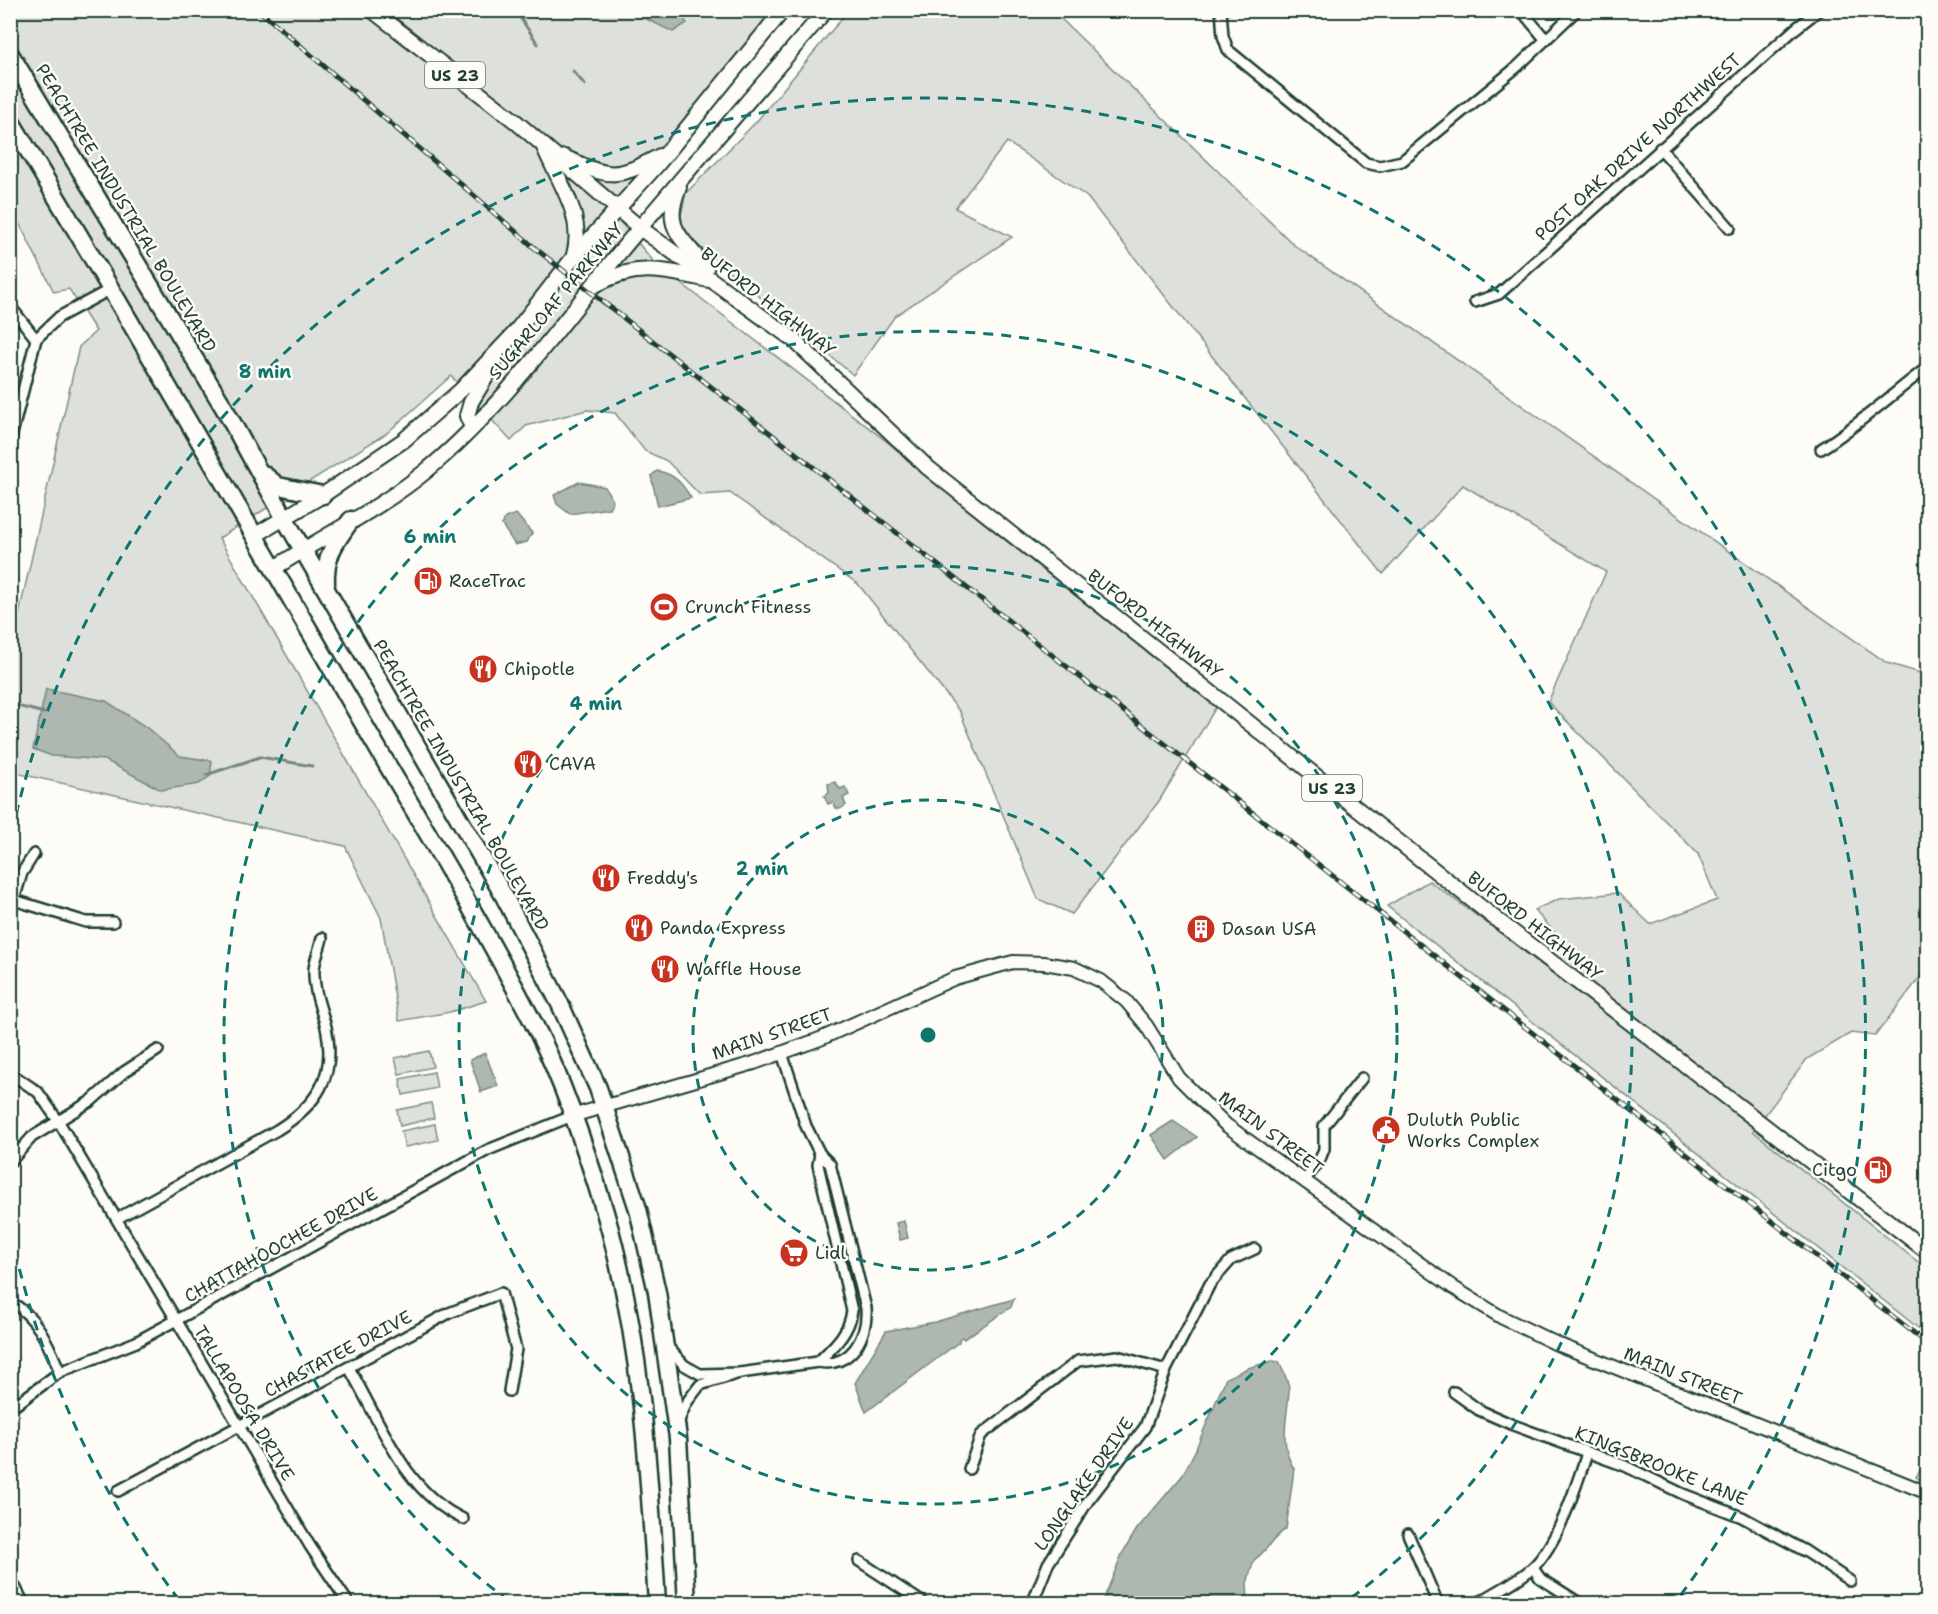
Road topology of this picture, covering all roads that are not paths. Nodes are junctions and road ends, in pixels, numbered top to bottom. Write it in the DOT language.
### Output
graph roads {
  1 [pos="372,10"];
  2 [pos="783,10"];
  3 [pos="826,10"];
  4 [pos="1221,10"];
  5 [pos="1521,10"];
  6 [pos="1577,10"];
  7 [pos="1820,10"];
  8 [pos="1546,40"];
  9 [pos="10,54"];
  10 [pos="10,120"];
  11 [pos="546,148"];
  12 [pos="1660,148"];
  13 [pos="667,152"];
  14 [pos="684,177"];
  15 [pos="618,209"];
  16 [pos="640,228"];
  17 [pos="1730,228"];
  18 [pos="573,258"];
  19 [pos="713,281"];
  20 [pos="592,286"];
  21 [pos="111,288"];
  22 [pos="1476,302"];
  23 [pos="10,306"];
  24 [pos="513,335"];
  25 [pos="36,339"];
  26 [pos="1928,368"];
  27 [pos="472,427"];
  28 [pos="10,442"];
  29 [pos="1821,449"];
  30 [pos="260,472"];
  31 [pos="323,495"];
  32 [pos="285,519"];
  33 [pos="351,520"];
  34 [pos="254,536"];
  35 [pos="303,549"];
  36 [pos="273,569"];
  37 [pos="326,589"];
  38 [pos="34,854"];
  39 [pos="14,900"];
  40 [pos="10,913"];
  41 [pos="112,922"];
  42 [pos="322,938"];
  43 [pos="158,1050"];
  44 [pos="782,1053"];
  45 [pos="10,1073"];
  46 [pos="1362,1078"];
  47 [pos="605,1106"];
  48 [pos="572,1116"];
  49 [pos="59,1122"];
  50 [pos="820,1154"];
  51 [pos="10,1162"];
  52 [pos="1304,1180"];
  53 [pos="118,1218"];
  54 [pos="1255,1249"];
  55 [pos="1928,1252"];
  56 [pos="10,1302"];
  57 [pos="176,1321"];
  58 [pos="664,1344"];
  59 [pos="818,1362"];
  60 [pos="349,1368"];
  61 [pos="1166,1370"];
  62 [pos="60,1372"];
  63 [pos="740,1373"];
  64 [pos="509,1391"];
  65 [pos="1454,1392"];
  66 [pos="10,1409"];
  67 [pos="239,1427"];
  68 [pos="676,1427"];
  69 [pos="1587,1453"];
  70 [pos="969,1469"];
  71 [pos="118,1491"];
  72 [pos="1928,1494"];
  73 [pos="463,1520"];
  74 [pos="1408,1534"];
  75 [pos="859,1561"];
  76 [pos="1533,1568"];
  77 [pos="10,1577"];
  78 [pos="1850,1581"];
  79 [pos="24,1604"];
  80 [pos="349,1604"];
  81 [pos="657,1604"];
  82 [pos="687,1604"];
  83 [pos="925,1604"];
  84 [pos="1032,1604"];
  85 [pos="1438,1604"];
  86 [pos="1476,1604"];
  87 [pos="1581,1604"];
  1 -- 11 [label="main road, BUFORD HIGHWAY / US 23"];
  2 -- 13 [label="main road, SUGARLOAF PARKWAY"];
  3 -- 14 [label="main road, SUGARLOAF PARKWAY"];
  4 -- 8 [label="street"];
  5 -- 8 [label="street"];
  6 -- 8 [label="street"];
  7 -- 12 [label="street, POST OAK DRIVE NORTHWEST"];
  9 -- 30 [label="highway, PEACHTREE INDUSTRIAL BOULEVARD"];
  10 -- 21 [label="highway"];
  11 -- 13 [label="main road"];
  11 -- 15 [label="main road, BUFORD HIGHWAY / US 23"];
  11 -- 18 [label="main road"];
  12 -- 17 [label="street"];
  12 -- 22 [label="street, POST OAK DRIVE NORTHWEST"];
  13 -- 15 [label="main road, SUGARLOAF PARKWAY"];
  14 -- 16 [label="main road, SUGARLOAF PARKWAY"];
  14 -- 19 [label="main road"];
  15 -- 16 [label="main road, BUFORD HIGHWAY / US 23"];
  15 -- 18 [label="main road, SUGARLOAF PARKWAY"];
  16 -- 19 [label="main road, BUFORD HIGHWAY / US 23"];
  16 -- 20 [label="main road, SUGARLOAF PARKWAY"];
  18 -- 24 [label="main road, SUGARLOAF PARKWAY"];
  19 -- 20 [label="main road"];
  19 -- 55 [label="main road, BUFORD HIGHWAY / US 23"];
  20 -- 27 [label="main road, SUGARLOAF PARKWAY"];
  21 -- 25 [label="street"];
  21 -- 34 [label="highway"];
  23 -- 25 [label="street"];
  24 -- 27 [label="main road"];
  24 -- 31 [label="main road, SUGARLOAF PARKWAY"];
  25 -- 28 [label="street"];
  26 -- 29 [label="street"];
  27 -- 33 [label="main road, SUGARLOAF PARKWAY"];
  30 -- 31 [label="highway"];
  30 -- 32 [label="highway, PEACHTREE INDUSTRIAL BOULEVARD"];
  31 -- 32 [label="main road, SUGARLOAF PARKWAY"];
  32 -- 34 [label="main road, SUGARLOAF PARKWAY"];
  32 -- 35 [label="highway, PEACHTREE INDUSTRIAL BOULEVARD"];
  33 -- 35 [label="main road, SUGARLOAF PARKWAY"];
  33 -- 37 [label="highway"];
  34 -- 36 [label="highway"];
  35 -- 36 [label="main road, SUGARLOAF PARKWAY"];
  35 -- 37 [label="highway, PEACHTREE INDUSTRIAL BOULEVARD"];
  36 -- 48 [label="highway"];
  37 -- 47 [label="highway, PEACHTREE INDUSTRIAL BOULEVARD"];
  38 -- 39 [label="street"];
  39 -- 40 [label="street"];
  39 -- 41 [label="street"];
  42 -- 53 [label="street"];
  43 -- 49 [label="street"];
  44 -- 47 [label="street, MAIN STREET"];
  44 -- 50 [label="street"];
  44 -- 52 [label="street, MAIN STREET"];
  45 -- 49 [label="street, TALLAPOOSA DRIVE"];
  46 -- 52 [label="street"];
  47 -- 48 [label="street, MAIN STREET"];
  47 -- 58 [label="highway, PEACHTREE INDUSTRIAL BOULEVARD"];
  48 -- 57 [label="street, CHATTAHOOCHEE DRIVE"];
  48 -- 81 [label="highway"];
  49 -- 51 [label="street"];
  49 -- 53 [label="street, TALLAPOOSA DRIVE"];
  50 -- 59 [label="street"];
  50 -- 59 [label="street"];
  52 -- 72 [label="street, MAIN STREET"];
  53 -- 57 [label="street, TALLAPOOSA DRIVE"];
  54 -- 61 [label="street, LONGLAKE DRIVE"];
  56 -- 62 [label="street"];
  57 -- 62 [label="street, CHATTAHOOCHEE DRIVE"];
  57 -- 67 [label="street, TALLAPOOSA DRIVE"];
  58 -- 63 [label="street"];
  58 -- 68 [label="highway, PEACHTREE INDUSTRIAL BOULEVARD"];
  59 -- 63 [label="street"];
  60 -- 64 [label="street, CHASTATEE DRIVE"];
  60 -- 67 [label="street, CHASTATEE DRIVE"];
  60 -- 73 [label="street"];
  61 -- 70 [label="street"];
  61 -- 84 [label="street, LONGLAKE DRIVE"];
  62 -- 66 [label="street, CHATTAHOOCHEE DRIVE"];
  63 -- 68 [label="street"];
  65 -- 69 [label="street, KINGSBROOKE LANE"];
  67 -- 71 [label="street, CHASTATEE DRIVE"];
  67 -- 80 [label="street, TALLAPOOSA DRIVE"];
  68 -- 82 [label="highway, PEACHTREE INDUSTRIAL BOULEVARD"];
  69 -- 76 [label="street"];
  69 -- 78 [label="street, KINGSBROOKE LANE"];
  74 -- 85 [label="street"];
  75 -- 83 [label="street"];
  76 -- 86 [label="street"];
  76 -- 87 [label="street"];
  77 -- 79 [label="street"];
}
